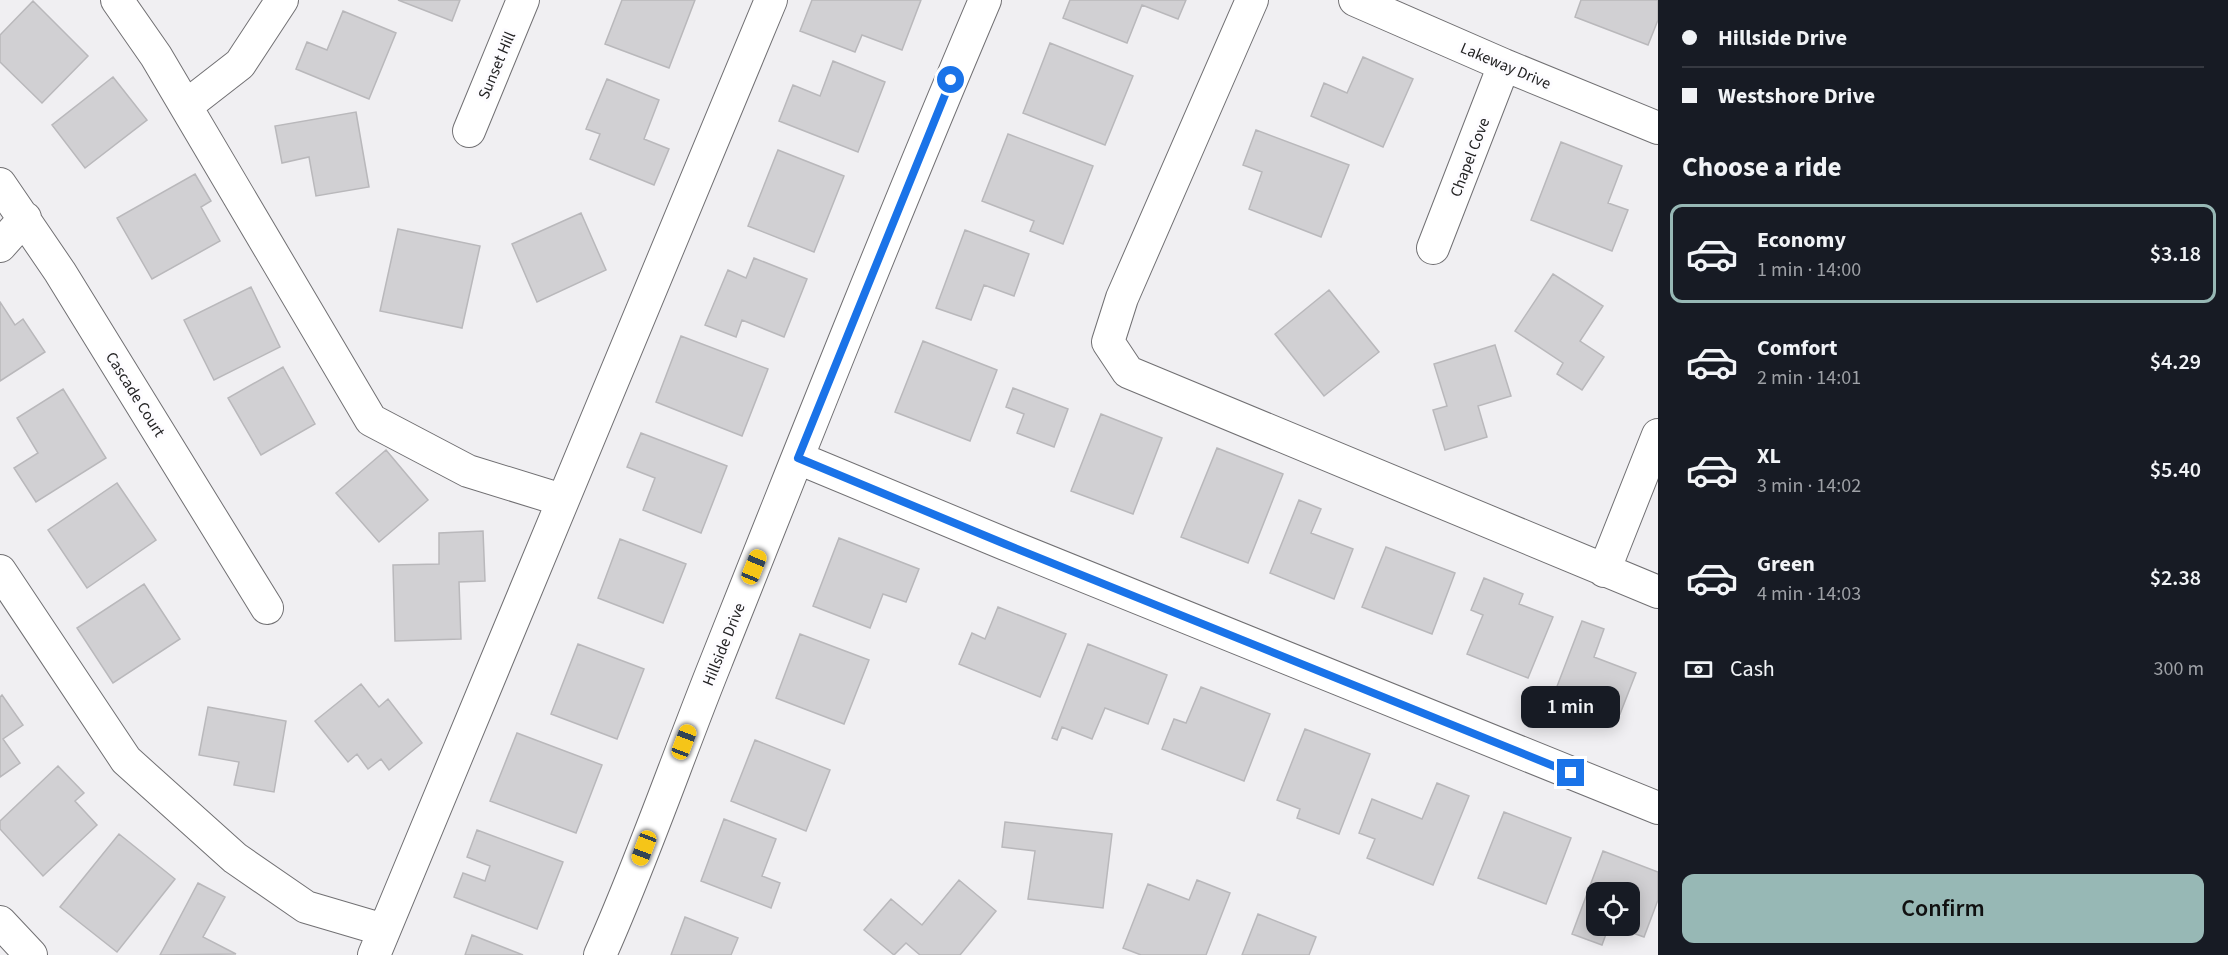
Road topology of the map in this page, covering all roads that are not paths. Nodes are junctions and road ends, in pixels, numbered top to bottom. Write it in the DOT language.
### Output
graph roads {
  1 [pos="117,0"];
  2 [pos="282,0"];
  3 [pos="523,0"];
  4 [pos="771,0"];
  5 [pos="985,0"];
  6 [pos="1252,0"];
  7 [pos="1355,0"];
  8 [pos="1504,65"];
  9 [pos="186,106"];
  10 [pos="1658,128"];
  11 [pos="469,130"];
  12 [pos="0,184"];
  13 [pos="25,218"];
  14 [pos="0,246"];
  15 [pos="1433,248"];
  16 [pos="1658,435"];
  17 [pos="798,458"];
  18 [pos="562,500"];
  19 [pos="0,571"];
  20 [pos="1604,571"];
  21 [pos="1658,592"];
  22 [pos="267,608"];
  23 [pos="1658,808"];
  24 [pos="0,922"];
  25 [pos="379,943"];
  26 [pos="31,955"];
  27 [pos="600,955"];
  1 -- 9 [label="street"];
  2 -- 9 [label="street"];
  3 -- 11 [label="street, Sunset Hill"];
  4 -- 18 [label="street"];
  5 -- 17 [label="street, Hillside Drive"];
  6 -- 20 [label="street"];
  7 -- 8 [label="street, Lakeway Drive"];
  8 -- 10 [label="street, Lakeway Drive"];
  8 -- 15 [label="street, Chapel Cove"];
  9 -- 18 [label="street"];
  12 -- 13 [label="street, Cascade Court"];
  13 -- 14 [label="street"];
  13 -- 22 [label="street, Cascade Court"];
  16 -- 20 [label="street"];
  17 -- 23 [label="street"];
  17 -- 27 [label="street, Hillside Drive"];
  18 -- 25 [label="street"];
  19 -- 25 [label="street"];
  20 -- 21 [label="street"];
  24 -- 26 [label="street"];
}
